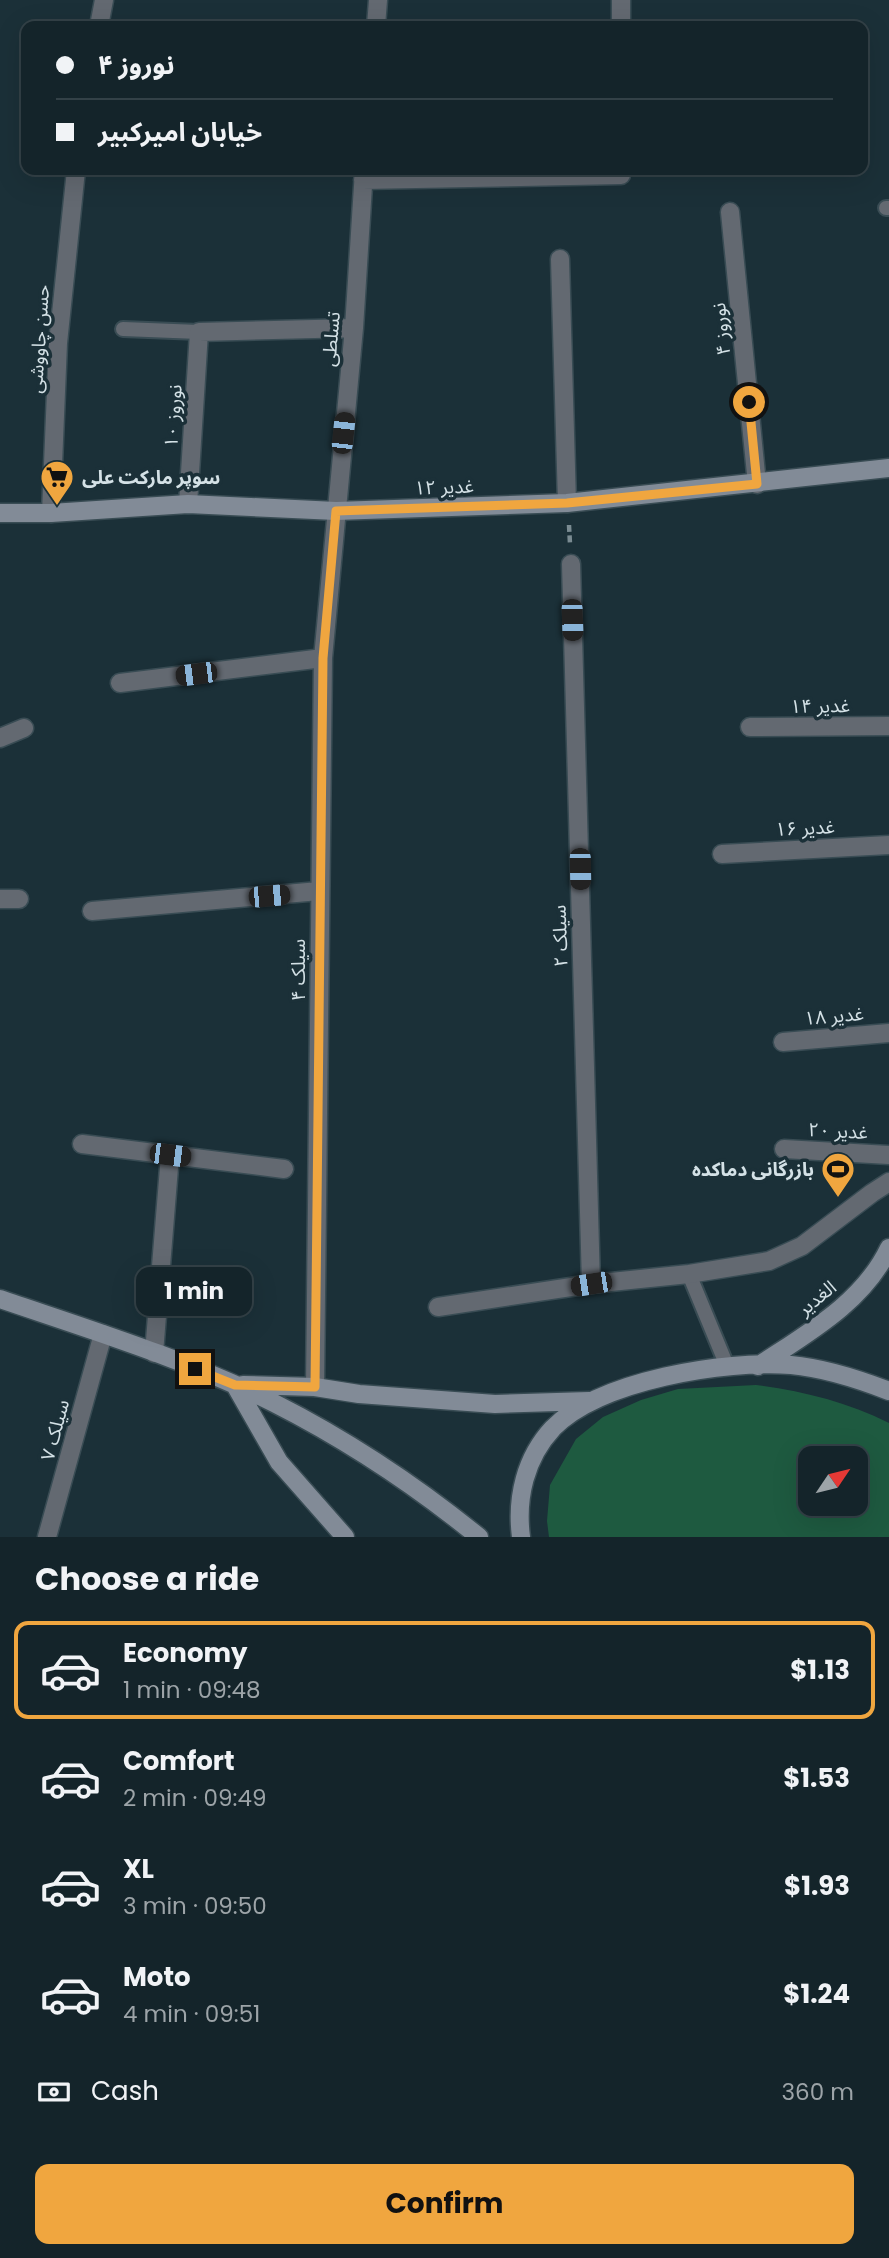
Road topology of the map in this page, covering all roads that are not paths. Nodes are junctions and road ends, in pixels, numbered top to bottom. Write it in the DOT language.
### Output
graph roads {
  1 [pos="104,0"];
  2 [pos="378,0"];
  3 [pos="621,0"];
  4 [pos="100,21"];
  5 [pos="376,21"];
  6 [pos="621,21"];
  7 [pos="75,175"];
  8 [pos="364,175"];
  9 [pos="621,175"];
  10 [pos="730,212"];
  11 [pos="561,259"];
  12 [pos="354,328"];
  13 [pos="123,329"];
  14 [pos="199,332"];
  15 [pos="889,468"];
  16 [pos="757,484"];
  17 [pos="188,503"];
  18 [pos="567,503"];
  19 [pos="336,511"];
  20 [pos="0,513"];
  21 [pos="51,513"];
  22 [pos="571,564"];
  23 [pos="323,658"];
  24 [pos="120,683"];
  25 [pos="889,726"];
  26 [pos="750,727"];
  27 [pos="24,728"];
  28 [pos="0,738"];
  29 [pos="889,845"];
  30 [pos="722,853"];
  31 [pos="319,891"];
  32 [pos="0,899"];
  33 [pos="19,899"];
  34 [pos="92,911"];
  35 [pos="889,1033"];
  36 [pos="783,1042"];
  37 [pos="82,1144"];
  38 [pos="784,1149"];
  39 [pos="170,1155"];
  40 [pos="889,1155"];
  41 [pos="284,1168"];
  42 [pos="889,1182"];
  43 [pos="888,1257"];
  44 [pos="689,1274"];
  45 [pos="591,1284"];
  46 [pos="0,1299"];
  47 [pos="438,1307"];
  48 [pos="103,1334"];
  49 [pos="155,1353"];
  50 [pos="758,1366"];
  51 [pos="727,1367"];
  52 [pos="235,1385"];
  53 [pos="315,1387"];
  54 [pos="889,1391"];
  55 [pos="592,1401"];
  56 [pos="47,1537"];
  57 [pos="345,1537"];
  58 [pos="479,1537"];
  59 [pos="521,1537"];
  1 -- 4 [label="street"];
  2 -- 5 [label="street"];
  3 -- 6 [label="street"];
  7 -- 21 [label="street, حسن چاووشی"];
  8 -- 9 [label="street"];
  8 -- 12 [label="street, تسلطی"];
  10 -- 16 [label="street, نوروز ۴"];
  11 -- 18 [label="street"];
  12 -- 14 [label="street"];
  12 -- 19 [label="street, تسلطی"];
  13 -- 14 [label="lane"];
  14 -- 17 [label="street, نوروز ۱۰"];
  15 -- 16 [label="main road, غدیر ۱۲"];
  16 -- 18 [label="main road, غدیر ۱۲"];
  17 -- 19 [label="main road, غدیر ۱۲"];
  17 -- 21 [label="main road, غدیر ۱۲"];
  18 -- 19 [label="main road, غدیر ۱۲"];
  19 -- 23 [label="street, سیلک ۴"];
  20 -- 21 [label="main road, غدیر ۱۲"];
  22 -- 45 [label="street, سیلک ۲"];
  23 -- 24 [label="street"];
  23 -- 31 [label="street, سیلک ۴"];
  25 -- 26 [label="street, غدیر ۱۴"];
  27 -- 28 [label="street"];
  29 -- 30 [label="street, غدیر ۱۶"];
  31 -- 34 [label="street"];
  31 -- 53 [label="street, سیلک ۴"];
  32 -- 33 [label="street"];
  35 -- 36 [label="street, غدیر ۱۸"];
  37 -- 39 [label="street"];
  38 -- 40 [label="street, غدیر ۲۰"];
  39 -- 41 [label="street"];
  39 -- 49 [label="street"];
  42 -- 44 [label="street"];
  43 -- 50 [label="main road, الغدیر"];
  44 -- 45 [label="street"];
  44 -- 51 [label="lane"];
  45 -- 47 [label="street"];
  46 -- 48 [label="main road"];
  48 -- 49 [label="main road"];
  48 -- 56 [label="street, سیلک ۷"];
  49 -- 52 [label="main road"];
  50 -- 51 [label="main road"];
  50 -- 54 [label="main road"];
  51 -- 55 [label="main road"];
  52 -- 53 [label="main road"];
  52 -- 57 [label="main road"];
  52 -- 58 [label="main road"];
  53 -- 55 [label="main road"];
  55 -- 59 [label="main road"];
}
